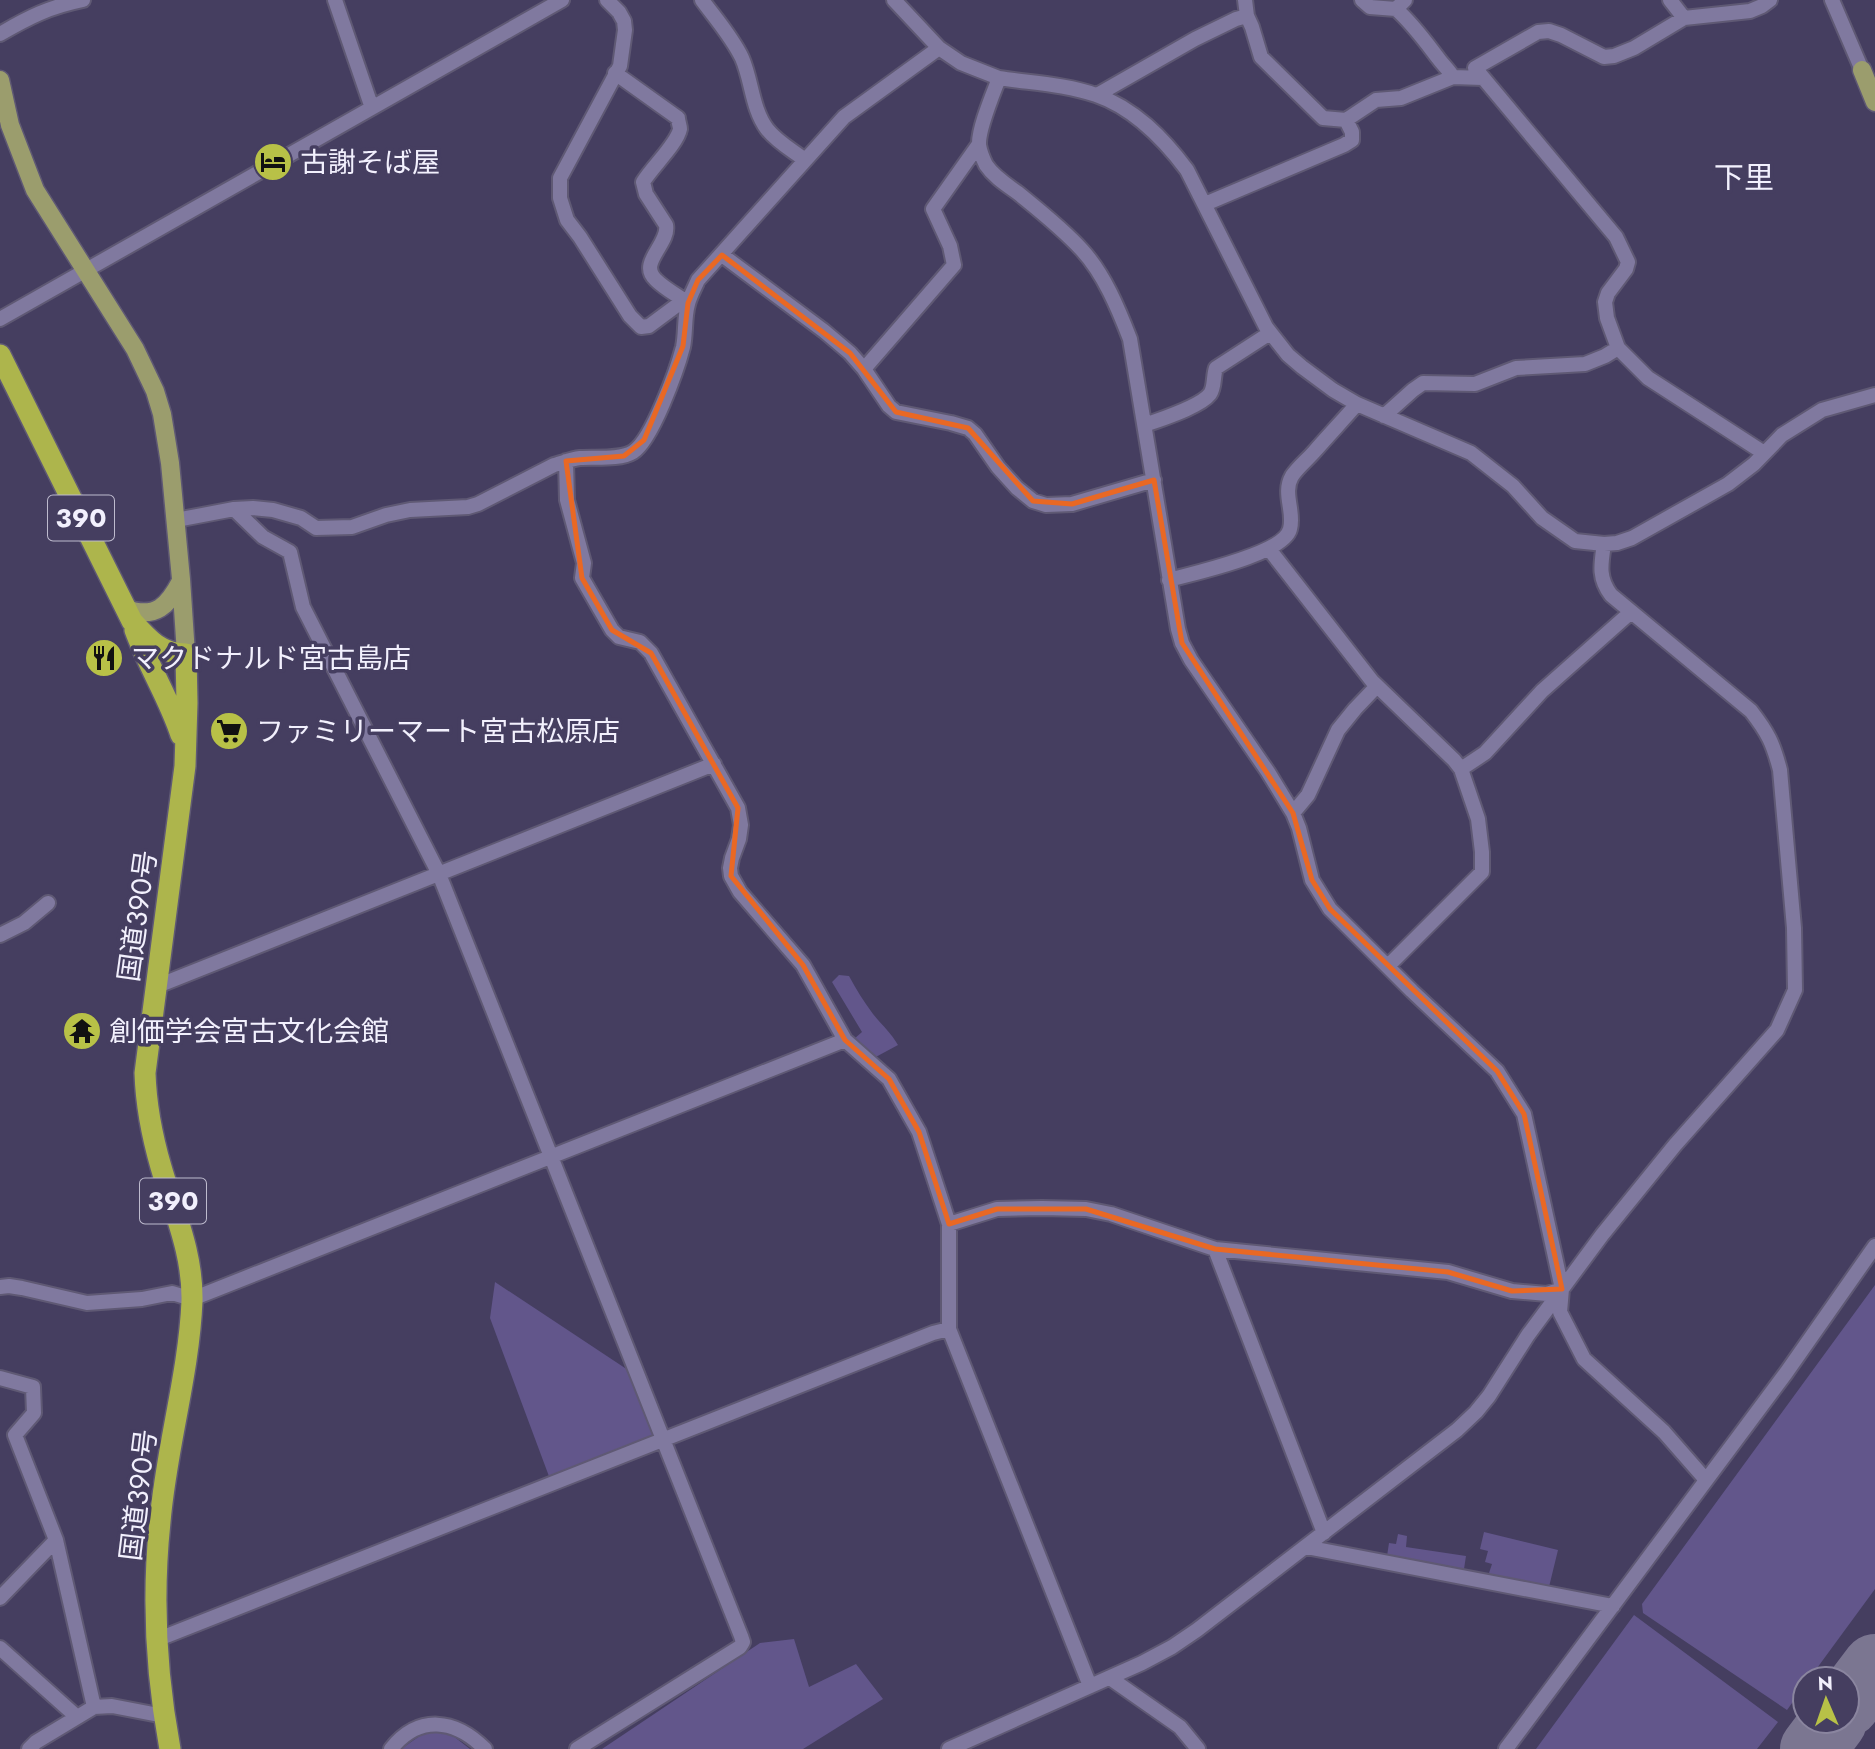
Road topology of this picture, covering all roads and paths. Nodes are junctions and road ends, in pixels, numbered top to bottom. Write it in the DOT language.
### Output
graph roads {
  1 [pos="83,0"];
  2 [pos="335,0"];
  3 [pos="562,0"];
  4 [pos="607,0"];
  5 [pos="702,0"];
  6 [pos="894,0"];
  7 [pos="1245,0"];
  8 [pos="1362,0"];
  9 [pos="1670,0"];
  10 [pos="1770,0"];
  11 [pos="1832,0"];
  12 [pos="1401,4"];
  13 [pos="1247,16"];
  14 [pos="1684,18"];
  15 [pos="0,34"];
  16 [pos="939,48"];
  17 [pos="1862,70"];
  18 [pos="615,73"];
  19 [pos="1452,77"];
  20 [pos="999,78"];
  21 [pos="1483,78"];
  22 [pos="0,80"];
  23 [pos="1097,95"];
  24 [pos="1875,102"];
  25 [pos="372,108"];
  26 [pos="1346,120"];
  27 [pos="979,144"];
  28 [pos="805,160"];
  29 [pos="1205,204"];
  30 [pos="722,255"];
  31 [pos="86,270"];
  32 [pos="686,302"];
  33 [pos="0,319"];
  34 [pos="1270,333"];
  35 [pos="1618,348"];
  36 [pos="0,355"];
  37 [pos="864,369"];
  38 [pos="1875,395"];
  39 [pos="1357,404"];
  40 [pos="1384,416"];
  41 [pos="1145,425"];
  42 [pos="1764,453"];
  43 [pos="566,461"];
  44 [pos="1154,480"];
  45 [pos="234,509"];
  46 [pos="176,520"];
  47 [pos="1604,544"];
  48 [pos="1269,549"];
  49 [pos="181,579"];
  50 [pos="1169,580"];
  51 [pos="1631,612"];
  52 [pos="129,615"];
  53 [pos="186,654"];
  54 [pos="1377,686"];
  55 [pos="186,750"];
  56 [pos="714,764"];
  57 [pos="1461,769"];
  58 [pos="1293,813"];
  59 [pos="439,874"];
  60 [pos="48,904"];
  61 [pos="0,935"];
  62 [pos="1388,966"];
  63 [pos="155,987"];
  64 [pos="845,1040"];
  65 [pos="551,1155"];
  66 [pos="949,1224"];
  67 [pos="1875,1246"];
  68 [pos="1215,1248"];
  69 [pos="3,1283"];
  70 [pos="1562,1289"];
  71 [pos="192,1299"];
  72 [pos="948,1329"];
  73 [pos="0,1378"];
  74 [pos="664,1440"];
  75 [pos="1706,1480"];
  76 [pos="1324,1533"];
  77 [pos="56,1540"];
  78 [pos="1306,1547"];
  79 [pos="0,1598"];
  80 [pos="1613,1606"];
  81 [pos="156,1640"];
  82 [pos="0,1648"];
  83 [pos="1110,1678"];
  84 [pos="1090,1686"];
  85 [pos="94,1707"];
  86 [pos="164,1716"];
  87 [pos="77,1717"];
  88 [pos="29,1749"];
  89 [pos="170,1749"];
  90 [pos="391,1749"];
  91 [pos="485,1749"];
  92 [pos="577,1749"];
  93 [pos="949,1749"];
  94 [pos="1198,1749"];
  95 [pos="1506,1749"];
  1 -- 15 [label="street"];
  2 -- 25 [label="street"];
  3 -- 25 [label="street"];
  4 -- 18 [label="street"];
  5 -- 28 [label="street"];
  6 -- 16 [label="street"];
  7 -- 13 [label="street"];
  8 -- 12 [label="street"];
  9 -- 14 [label="street"];
  10 -- 14 [label="street"];
  11 -- 17 [label="street"];
  12 -- 19 [label="street"];
  13 -- 23 [label="street"];
  13 -- 26 [label="street"];
  14 -- 21 [label="street"];
  16 -- 20 [label="street"];
  16 -- 28 [label="street"];
  17 -- 24 [label="main road"];
  18 -- 32 [label="street"];
  18 -- 32 [label="street"];
  19 -- 21 [label="street"];
  19 -- 26 [label="street"];
  20 -- 23 [label="street"];
  20 -- 27 [label="street"];
  21 -- 35 [label="street"];
  22 -- 31 [label="main road"];
  23 -- 29 [label="street"];
  25 -- 31 [label="street"];
  26 -- 29 [label="street"];
  27 -- 37 [label="street"];
  27 -- 41 [label="street"];
  28 -- 30 [label="street"];
  29 -- 34 [label="street"];
  30 -- 32 [label="street"];
  30 -- 37 [label="street"];
  31 -- 33 [label="street"];
  31 -- 46 [label="main road"];
  32 -- 43 [label="street"];
  34 -- 39 [label="street"];
  34 -- 41 [label="street"];
  35 -- 40 [label="street"];
  35 -- 42 [label="street"];
  36 -- 52 [label="highway, 390"];
  37 -- 44 [label="street"];
  38 -- 42 [label="street"];
  39 -- 40 [label="street"];
  39 -- 48 [label="street"];
  40 -- 47 [label="street"];
  41 -- 44 [label="street"];
  42 -- 47 [label="street"];
  43 -- 45 [label="street"];
  43 -- 56 [label="street"];
  44 -- 50 [label="street"];
  45 -- 46 [label="street"];
  45 -- 59 [label="street"];
  46 -- 49 [label="main road"];
  47 -- 51 [label="street"];
  48 -- 50 [label="street"];
  48 -- 54 [label="street"];
  49 -- 52 [label="main road"];
  49 -- 53 [label="main road"];
  50 -- 58 [label="street"];
  51 -- 57 [label="street"];
  51 -- 70 [label="street"];
  52 -- 53 [label="highway, 390"];
  52 -- 55 [label="highway"];
  53 -- 55 [label="highway, 国道390号 / 390"];
  54 -- 57 [label="street"];
  54 -- 58 [label="street"];
  55 -- 63 [label="highway, 国道390号 / 390"];
  56 -- 59 [label="street"];
  56 -- 64 [label="street"];
  57 -- 62 [label="street"];
  58 -- 62 [label="street"];
  59 -- 63 [label="street"];
  59 -- 65 [label="street"];
  60 -- 61 [label="street"];
  62 -- 70 [label="street"];
  63 -- 71 [label="highway, 国道390号 / 390"];
  64 -- 65 [label="street"];
  64 -- 66 [label="street"];
  65 -- 71 [label="street"];
  65 -- 74 [label="street"];
  66 -- 68 [label="street"];
  66 -- 72 [label="street"];
  67 -- 75 [label="street"];
  68 -- 70 [label="street"];
  68 -- 76 [label="street"];
  69 -- 71 [label="street"];
  70 -- 75 [label="street"];
  70 -- 76 [label="street"];
  71 -- 81 [label="highway, 国道390号 / 390"];
  72 -- 74 [label="street"];
  72 -- 84 [label="street"];
  73 -- 77 [label="street"];
  74 -- 81 [label="street"];
  74 -- 92 [label="street"];
  75 -- 80 [label="street"];
  76 -- 78 [label="street"];
  77 -- 79 [label="street"];
  77 -- 85 [label="street"];
  78 -- 80 [label="street"];
  78 -- 83 [label="street"];
  80 -- 95 [label="street"];
  81 -- 86 [label="highway, 国道390号 / 390"];
  82 -- 87 [label="street"];
  83 -- 84 [label="street"];
  83 -- 94 [label="street"];
  84 -- 93 [label="street"];
  85 -- 86 [label="street"];
  85 -- 87 [label="street"];
  86 -- 89 [label="highway, 国道390号 / 390"];
  87 -- 88 [label="street"];
  90 -- 91 [label="street"];
}
